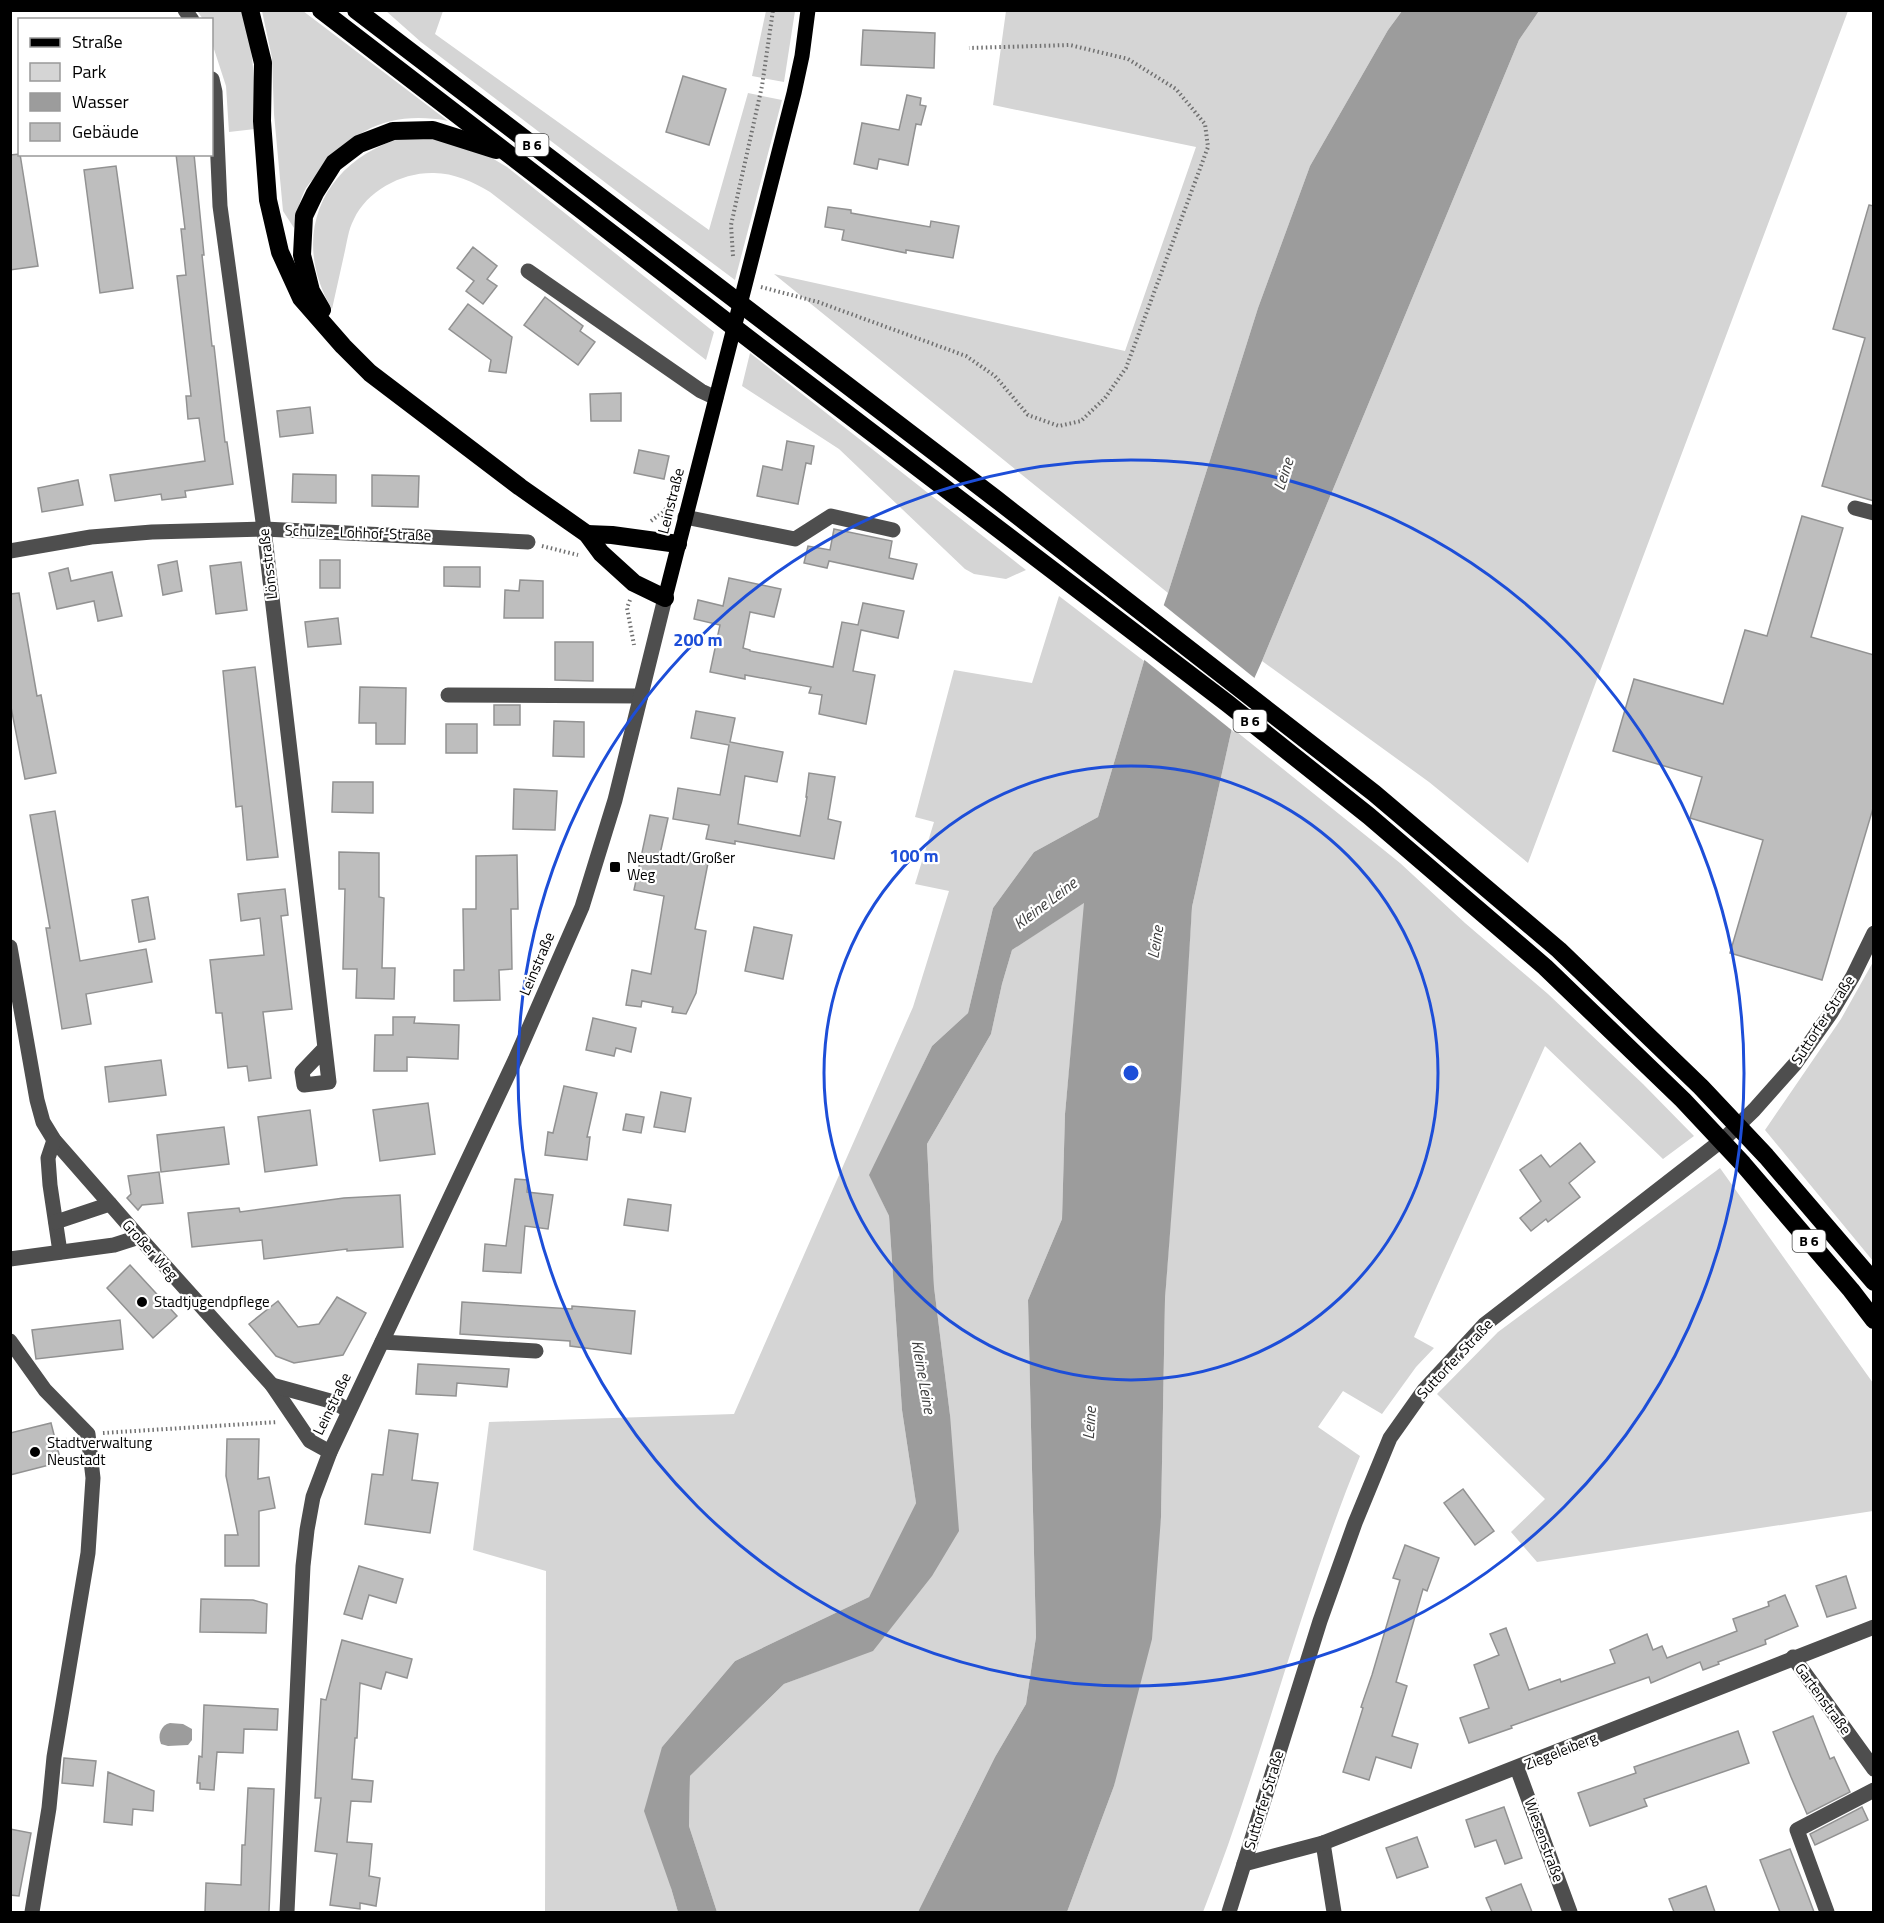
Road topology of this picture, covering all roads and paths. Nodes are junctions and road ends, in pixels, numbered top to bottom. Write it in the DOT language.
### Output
graph roads {
  1 [pos="250,10"];
  2 [pos="321,10"];
  3 [pos="356,10"];
  4 [pos="370,10"];
  5 [pos="773,10"];
  6 [pos="808,10"];
  7 [pos="384,32"];
  8 [pos="969,48"];
  9 [pos="213,84"];
  10 [pos="509,154"];
  11 [pos="734,265"];
  12 [pos="528,271"];
  13 [pos="746,283"];
  14 [pos="343,346"];
  15 [pos="716,398"];
  16 [pos="673,500"];
  17 [pos="1855,508"];
  18 [pos="1874,513"];
  19 [pos="685,518"];
  20 [pos="264,529"];
  21 [pos="893,530"];
  22 [pos="587,534"];
  23 [pos="645,539"];
  24 [pos="528,542"];
  25 [pos="678,544"];
  26 [pos="10,551"];
  27 [pos="580,556"];
  28 [pos="634,583"];
  29 [pos="665,598"];
  30 [pos="621,599"];
  31 [pos="627,608"];
  32 [pos="632,654"];
  33 [pos="448,695"];
  34 [pos="641,696"];
  35 [pos="1874,933"];
  36 [pos="10,947"];
  37 [pos="325,1048"];
  38 [pos="54,1140"];
  39 [pos="110,1204"];
  40 [pos="56,1222"];
  41 [pos="139,1237"];
  42 [pos="60,1252"];
  43 [pos="10,1259"];
  44 [pos="1874,1282"];
  45 [pos="1874,1320"];
  46 [pos="10,1341"];
  47 [pos="382,1342"];
  48 [pos="536,1351"];
  49 [pos="272,1385"];
  50 [pos="349,1411"];
  51 [pos="292,1417"];
  52 [pos="88,1434"];
  53 [pos="330,1452"];
  54 [pos="1874,1627"];
  55 [pos="1793,1657"];
  56 [pos="1517,1768"];
  57 [pos="1874,1769"];
  58 [pos="1874,1790"];
  59 [pos="1323,1843"];
  60 [pos="1244,1864"];
  61 [pos="32,1912"];
  62 [pos="287,1912"];
  63 [pos="1229,1912"];
  64 [pos="1334,1912"];
  65 [pos="1570,1912"];
  66 [pos="1827,1912"];
  1 -- 14 [label="highway"];
  2 -- 10 [label="highway, B 6"];
  3 -- 7 [label="highway, B 6"];
  4 -- 7 [label="highway"];
  5 -- 11 [label="path"];
  6 -- 13 [label="main road, Leinstraße"];
  7 -- 44 [label="highway, B 6"];
  8 -- 13 [label="path"];
  9 -- 20 [label="street, Lönsstraße"];
  10 -- 14 [label="highway"];
  10 -- 45 [label="highway, B 6"];
  12 -- 15 [label="street"];
  13 -- 15 [label="main road, Leinstraße"];
  14 -- 22 [label="highway"];
  15 -- 19 [label="main road, Leinstraße"];
  16 -- 23 [label="path"];
  17 -- 18 [label="street"];
  19 -- 21 [label="street"];
  19 -- 25 [label="main road, Leinstraße"];
  20 -- 24 [label="street, Schulze-Lohhof-Straße"];
  20 -- 26 [label="street, Schulze-Lohhof-Straße"];
  20 -- 37 [label="street, Lönsstraße"];
  22 -- 23 [label="highway"];
  22 -- 28 [label="highway"];
  23 -- 25 [label="highway"];
  24 -- 27 [label="path"];
  25 -- 29 [label="main road, Leinstraße"];
  28 -- 29 [label="highway"];
  28 -- 31 [label="path"];
  29 -- 34 [label="street, Leinstraße"];
  30 -- 31 [label="path"];
  31 -- 32 [label="path"];
  33 -- 34 [label="street"];
  34 -- 47 [label="street, Leinstraße"];
  35 -- 60 [label="street, Suttorfer Straße"];
  36 -- 38 [label="street, Großer Weg"];
  38 -- 39 [label="street, Großer Weg"];
  38 -- 40 [label="street"];
  39 -- 40 [label="street"];
  39 -- 41 [label="street, Großer Weg"];
  40 -- 42 [label="street"];
  41 -- 42 [label="street"];
  41 -- 49 [label="street, Großer Weg"];
  42 -- 43 [label="street"];
  46 -- 52 [label="street"];
  47 -- 48 [label="street"];
  47 -- 50 [label="street, Leinstraße"];
  49 -- 50 [label="street"];
  49 -- 51 [label="street, Großer Weg"];
  50 -- 53 [label="street, Leinstraße"];
  51 -- 52 [label="path"];
  51 -- 53 [label="street, Großer Weg"];
  52 -- 61 [label="street"];
  53 -- 62 [label="street, Leinstraße"];
  54 -- 55 [label="street, Ziegeleiberg"];
  55 -- 56 [label="street, Ziegeleiberg"];
  55 -- 57 [label="street, Gartenstraße"];
  56 -- 59 [label="street, Ziegeleiberg"];
  56 -- 65 [label="street, Wiesenstraße"];
  58 -- 66 [label="street"];
  59 -- 60 [label="street, Ziegeleiberg"];
  59 -- 64 [label="street"];
  60 -- 63 [label="street, Suttorfer Straße"];
}
